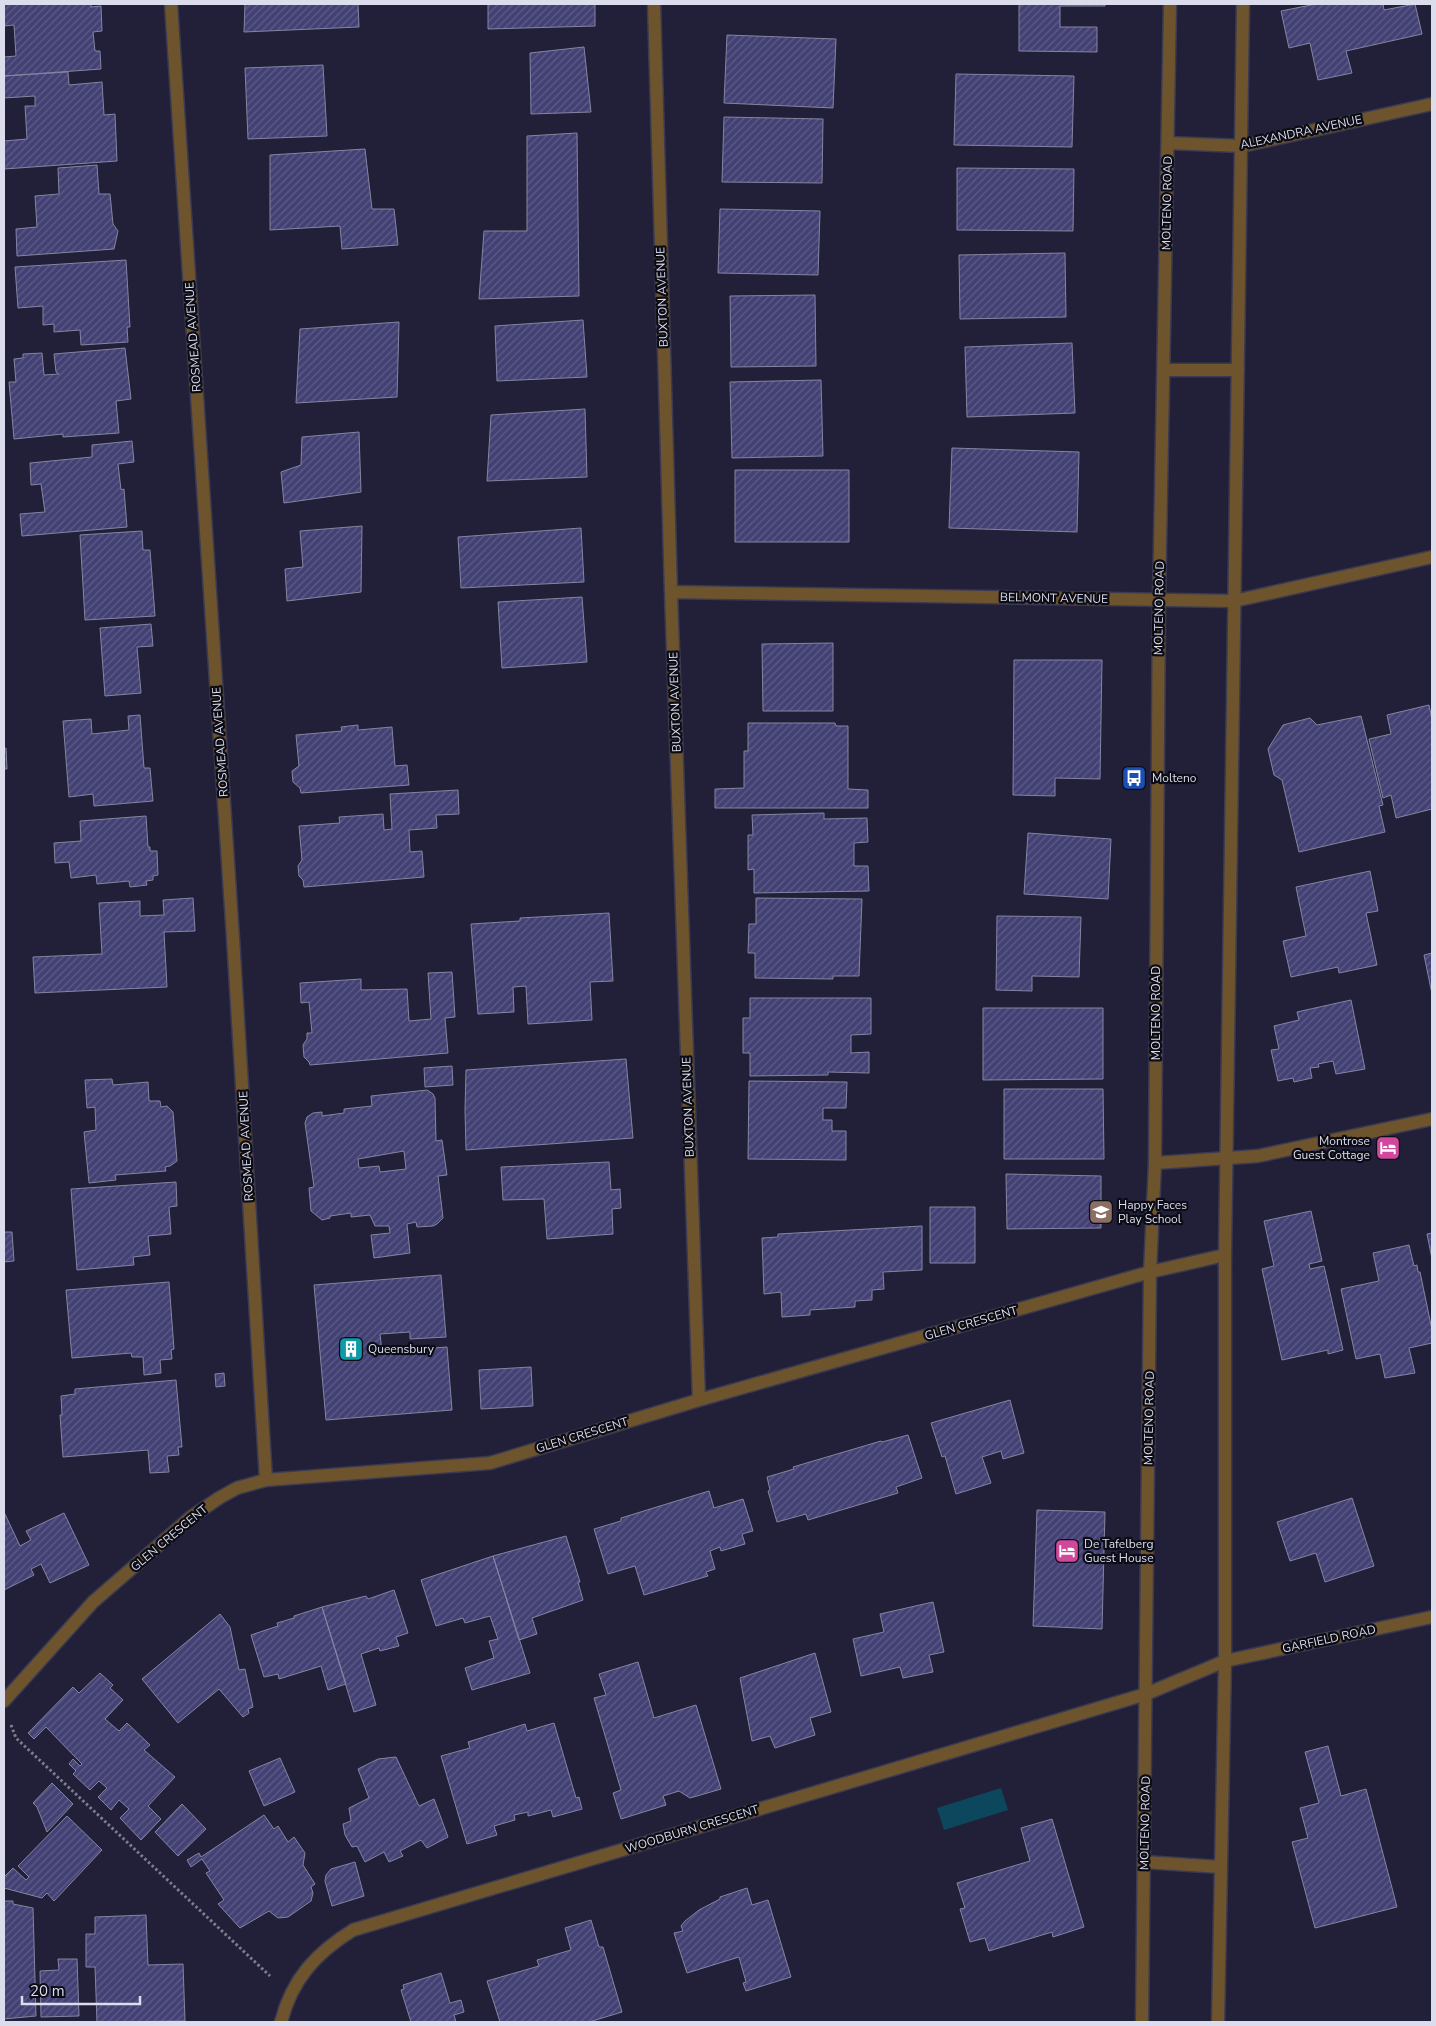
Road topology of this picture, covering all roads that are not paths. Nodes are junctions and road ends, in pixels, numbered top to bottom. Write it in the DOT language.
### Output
graph roads {
  1 [pos="171,4"];
  2 [pos="654,4"];
  3 [pos="1170,4"];
  4 [pos="1243,4"];
  5 [pos="1432,104"];
  6 [pos="1168,143"];
  7 [pos="1242,146"];
  8 [pos="1164,370"];
  9 [pos="1238,370"];
  10 [pos="1432,557"];
  11 [pos="671,592"];
  12 [pos="1158,600"];
  13 [pos="1234,601"];
  14 [pos="1432,1118"];
  15 [pos="1227,1159"];
  16 [pos="1154,1163"];
  17 [pos="1225,1255"];
  18 [pos="1150,1272"];
  19 [pos="699,1400"];
  20 [pos="266,1480"];
  21 [pos="1432,1617"];
  22 [pos="1225,1661"];
  23 [pos="1146,1694"];
  24 [pos="4,1701"];
  25 [pos="1144,1862"];
  26 [pos="1221,1867"];
  27 [pos="282,2022"];
  28 [pos="1142,2022"];
  29 [pos="1218,2022"];
  1 -- 20 [label="street, ROSMEAD AVENUE"];
  2 -- 11 [label="street, BUXTON AVENUE"];
  3 -- 6 [label="street, MOLTENO ROAD"];
  4 -- 7 [label="street"];
  5 -- 7 [label="street, ALEXANDRA AVENUE"];
  6 -- 7 [label="street, ALEXANDRA AVENUE"];
  6 -- 8 [label="street, MOLTENO ROAD"];
  7 -- 9 [label="street"];
  8 -- 9 [label="street"];
  8 -- 12 [label="street, MOLTENO ROAD"];
  9 -- 13 [label="street"];
  10 -- 13 [label="street, BELMONT AVENUE"];
  11 -- 12 [label="street, BELMONT AVENUE"];
  11 -- 19 [label="street, BUXTON AVENUE"];
  12 -- 13 [label="street, BELMONT AVENUE"];
  12 -- 16 [label="street, MOLTENO ROAD"];
  13 -- 15 [label="street"];
  14 -- 15 [label="street"];
  15 -- 16 [label="street"];
  15 -- 17 [label="street"];
  16 -- 18 [label="street, MOLTENO ROAD"];
  17 -- 18 [label="street, GLEN CRESCENT"];
  17 -- 22 [label="street"];
  18 -- 19 [label="street, GLEN CRESCENT"];
  18 -- 23 [label="street, MOLTENO ROAD"];
  19 -- 20 [label="street, GLEN CRESCENT"];
  20 -- 24 [label="street, GLEN CRESCENT"];
  21 -- 22 [label="street, GARFIELD ROAD"];
  22 -- 23 [label="street, GARFIELD ROAD"];
  22 -- 26 [label="street"];
  23 -- 25 [label="street, MOLTENO ROAD"];
  23 -- 27 [label="street, WOODBURN CRESCENT"];
  25 -- 26 [label="street"];
  25 -- 28 [label="street, MOLTENO ROAD"];
  26 -- 29 [label="street"];
}
